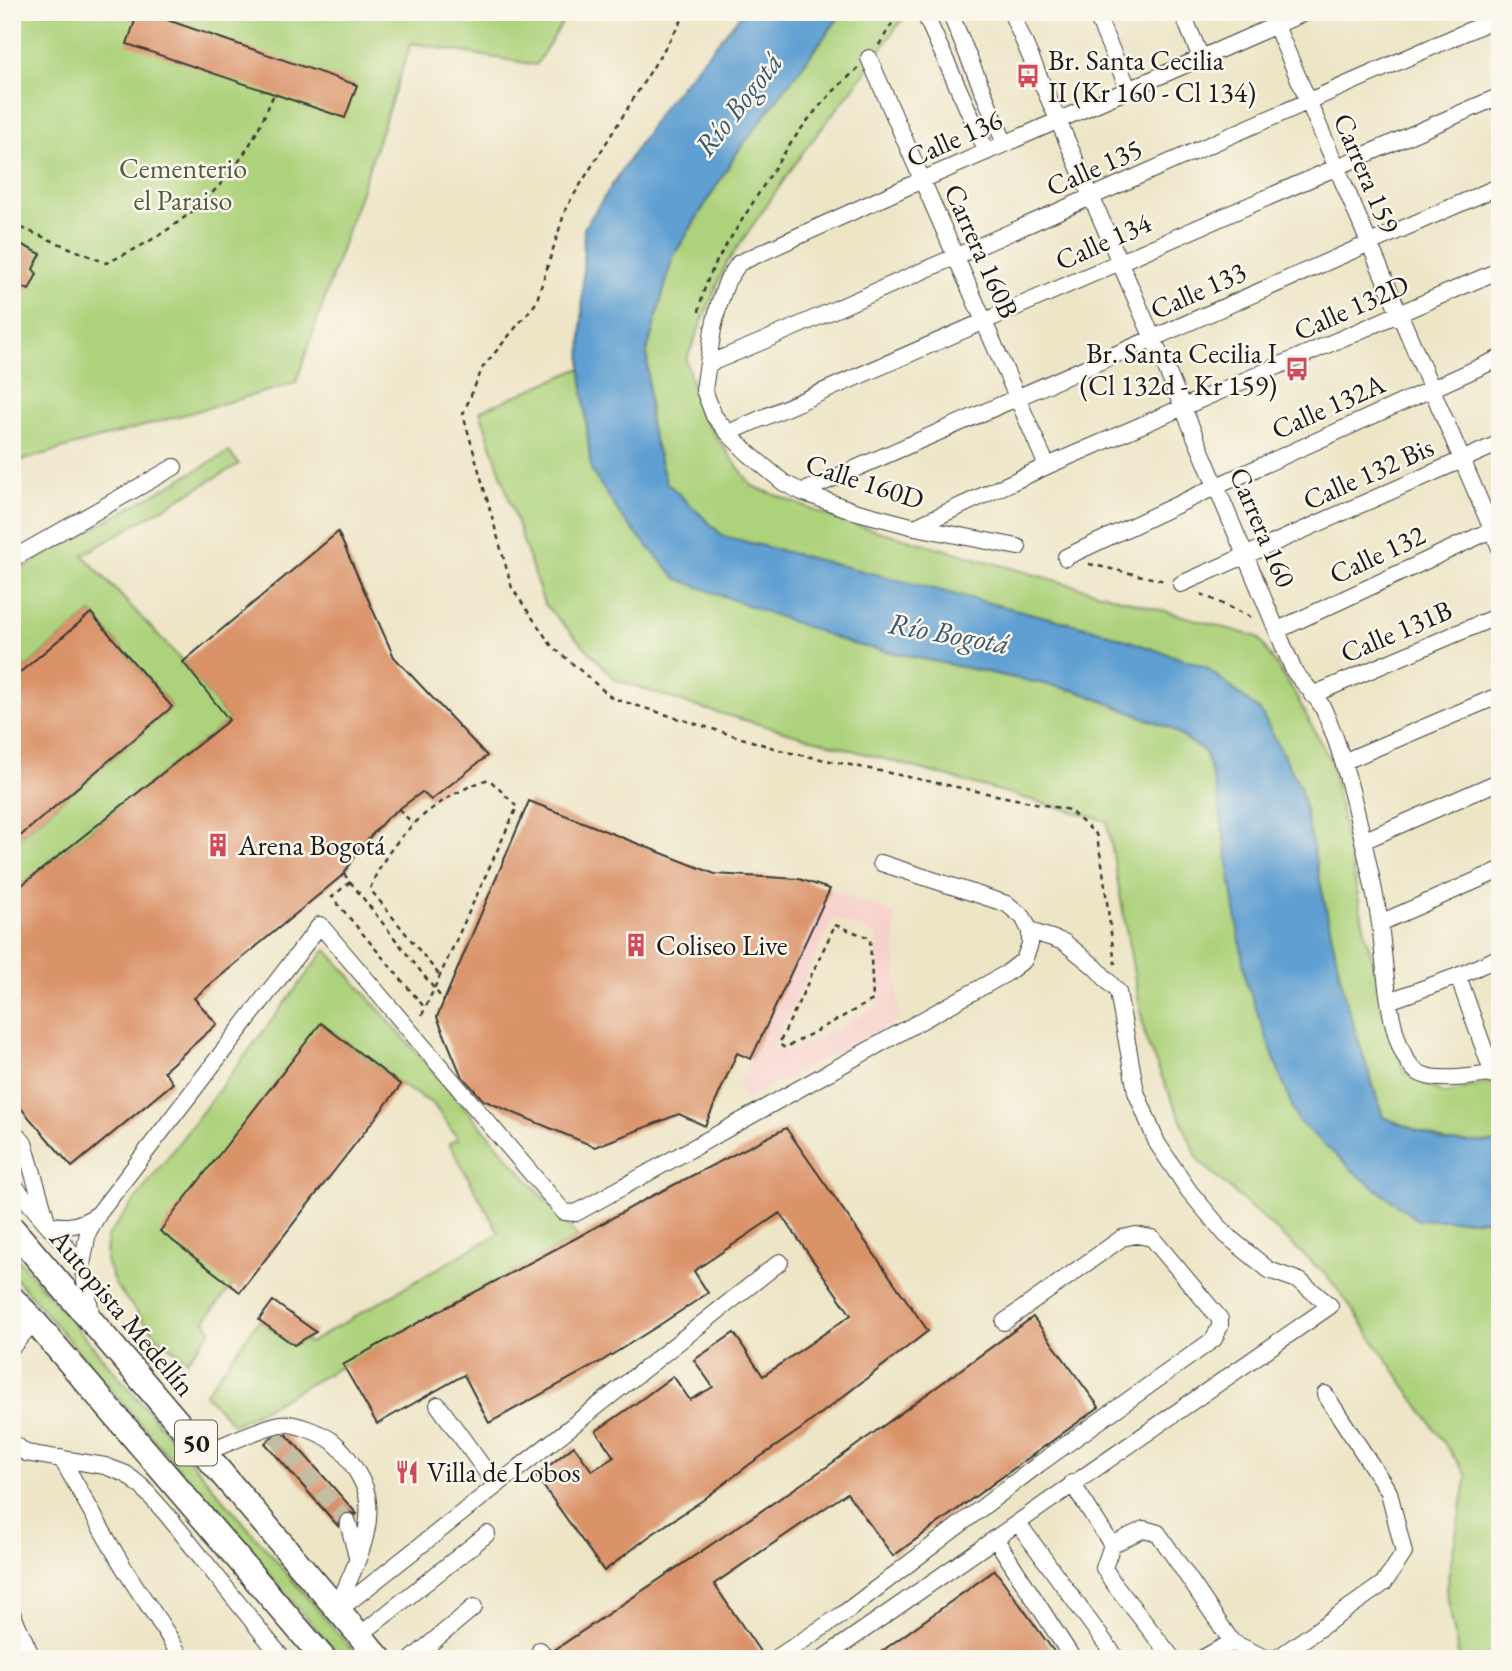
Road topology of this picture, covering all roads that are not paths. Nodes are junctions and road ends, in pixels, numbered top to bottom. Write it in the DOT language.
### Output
graph roads {
  1 [pos="924,12"];
  2 [pos="1011,12"];
  3 [pos="1095,12"];
  4 [pos="1182,12"];
  5 [pos="1307,12"];
  6 [pos="1500,17"];
  7 [pos="1273,19"];
  8 [pos="953,20"];
  9 [pos="869,58"];
  10 [pos="1202,58"];
  11 [pos="1129,90"];
  12 [pos="1500,96"];
  13 [pos="1308,102"];
  14 [pos="1058,121"];
  15 [pos="1005,144"];
  16 [pos="987,152"];
  17 [pos="1336,168"];
  18 [pos="922,180"];
  19 [pos="1500,186"];
  20 [pos="1091,197"];
  21 [pos="1368,244"];
  22 [pos="956,257"];
  23 [pos="1120,262"];
  24 [pos="739,263"];
  25 [pos="1500,270"];
  26 [pos="1399,314"];
  27 [pos="984,321"];
  28 [pos="1153,338"];
  29 [pos="1500,358"];
  30 [pos="708,364"];
  31 [pos="1431,389"];
  32 [pos="1017,397"];
  33 [pos="1184,408"];
  34 [pos="728,433"];
  35 [pos="1500,443"];
  36 [pos="1462,460"];
  37 [pos="1047,466"];
  38 [pos="174,467"];
  39 [pos="1217,486"];
  40 [pos="802,492"];
  41 [pos="915,527"];
  42 [pos="1496,528"];
  43 [pos="1018,547"];
  44 [pos="1500,548"];
  45 [pos="1246,556"];
  46 [pos="1066,558"];
  47 [pos="12,559"];
  48 [pos="1181,584"];
  49 [pos="1500,615"];
  50 [pos="1278,630"];
  51 [pos="1312,695"];
  52 [pos="1500,695"];
  53 [pos="1343,762"];
  54 [pos="1500,781"];
  55 [pos="1363,841"];
  56 [pos="881,863"];
  57 [pos="1500,870"];
  58 [pos="1380,923"];
  59 [pos="1030,931"];
  60 [pos="1500,957"];
  61 [pos="1458,976"];
  62 [pos="1389,1002"];
  63 [pos="1496,1074"];
  64 [pos="12,1130"];
  65 [pos="12,1183"];
  66 [pos="99,1213"];
  67 [pos="48,1224"];
  68 [pos="12,1228"];
  69 [pos="780,1262"];
  70 [pos="82,1265"];
  71 [pos="12,1298"];
  72 [pos="34,1321"];
  73 [pos="1004,1322"];
  74 [pos="93,1324"];
  75 [pos="12,1347"];
  76 [pos="1325,1394"];
  77 [pos="438,1405"];
  78 [pos="12,1442"];
  79 [pos="204,1452"];
  80 [pos="61,1458"];
  81 [pos="1072,1483"];
  82 [pos="496,1485"];
  83 [pos="348,1522"];
  84 [pos="1018,1523"];
  85 [pos="487,1534"];
  86 [pos="996,1538"];
  87 [pos="1112,1545"];
  88 [pos="357,1560"];
  89 [pos="474,1607"];
  90 [pos="338,1608"];
  91 [pos="12,1613"];
  92 [pos="360,1635"];
  93 [pos="1233,1642"];
  94 [pos="33,1659"];
  95 [pos="181,1659"];
  96 [pos="283,1659"];
  97 [pos="324,1659"];
  98 [pos="380,1659"];
  99 [pos="412,1659"];
  100 [pos="775,1659"];
  101 [pos="822,1659"];
  102 [pos="1073,1659"];
  103 [pos="1117,1659"];
  104 [pos="1173,1659"];
  105 [pos="1201,1659"];
  1 -- 16 [label="street"];
  2 -- 14 [label="street, Carrera 160"];
  3 -- 11 [label="street"];
  4 -- 10 [label="street"];
  5 -- 7 [label="street, Calle 136"];
  6 -- 13 [label="street, Calle 135"];
  7 -- 10 [label="street, Calle 136"];
  7 -- 13 [label="street, Carrera 159"];
  8 -- 15 [label="street"];
  9 -- 18 [label="street, Carrera 160B"];
  10 -- 11 [label="street, Calle 136"];
  11 -- 14 [label="street, Calle 136"];
  12 -- 17 [label="street, Calle 134"];
  13 -- 17 [label="street, Carrera 159"];
  13 -- 20 [label="street, Calle 135"];
  14 -- 15 [label="street, Calle 136"];
  14 -- 20 [label="street, Carrera 160"];
  15 -- 16 [label="street, Calle 136"];
  16 -- 18 [label="street, Calle 136"];
  17 -- 21 [label="street, Carrera 159"];
  17 -- 23 [label="street, Calle 134"];
  18 -- 22 [label="street, Carrera 160B"];
  18 -- 24 [label="street, Calle 136"];
  19 -- 21 [label="street, Calle 133"];
  20 -- 22 [label="street, Calle 135"];
  20 -- 23 [label="street, Carrera 160"];
  21 -- 26 [label="street, Carrera 159"];
  21 -- 28 [label="street, Calle 133"];
  22 -- 27 [label="street, Carrera 160B"];
  22 -- 30 [label="street, Calle 135"];
  23 -- 27 [label="street, Calle 134"];
  23 -- 28 [label="street, Carrera 160"];
  24 -- 30 [label="street, Calle 160D"];
  25 -- 26 [label="street, Calle 132D"];
  26 -- 31 [label="street, Carrera 159"];
  26 -- 33 [label="street, Calle 132D"];
  27 -- 32 [label="street, Carrera 160B"];
  27 -- 34 [label="street, Calle 134"];
  28 -- 32 [label="street, Calle 133"];
  28 -- 33 [label="street, Carrera 160"];
  29 -- 31 [label="street, Calle 132A"];
  30 -- 34 [label="street, Calle 160D"];
  31 -- 36 [label="street, Carrera 159"];
  31 -- 39 [label="street, Calle 132A"];
  32 -- 37 [label="street, Carrera 160B"];
  32 -- 40 [label="street, Calle 133"];
  33 -- 37 [label="street, Calle 132D"];
  33 -- 39 [label="street, Carrera 160"];
  34 -- 40 [label="street, Calle 160D"];
  35 -- 36 [label="street, Calle 132 Bis"];
  36 -- 42 [label="street, Carrera 159"];
  36 -- 45 [label="street, Calle 132 Bis"];
  37 -- 41 [label="street, Calle 132D"];
  38 -- 47 [label="street"];
  39 -- 45 [label="street, Carrera 160"];
  39 -- 46 [label="street, Calle 132A"];
  40 -- 41 [label="street, Calle 160D"];
  41 -- 43 [label="street, Calle 160D"];
  42 -- 44 [label="street, Carrera 159"];
  42 -- 50 [label="street, Calle 132"];
  45 -- 48 [label="street, Calle 132 Bis"];
  45 -- 50 [label="street, Carrera 160"];
  49 -- 51 [label="street, Calle 131B"];
  50 -- 51 [label="street, Carrera 160"];
  51 -- 53 [label="street, Carrera 160"];
  52 -- 53 [label="street"];
  53 -- 55 [label="street, Carrera 160"];
  54 -- 55 [label="street"];
  55 -- 58 [label="street, Carrera 160"];
  56 -- 59 [label="street"];
  57 -- 58 [label="street"];
  58 -- 62 [label="street, Carrera 160"];
  59 -- 66 [label="street"];
  59 -- 81 [label="street"];
  60 -- 61 [label="street"];
  61 -- 62 [label="street"];
  61 -- 63 [label="street"];
  62 -- 63 [label="street, Carrera 160"];
  64 -- 67 [label="street"];
  65 -- 67 [label="street"];
  66 -- 67 [label="street"];
  66 -- 70 [label="street"];
  67 -- 70 [label="street"];
  68 -- 74 [label="highway, Autopista Medellín / 50"];
  69 -- 82 [label="street"];
  70 -- 74 [label="street"];
  71 -- 72 [label="highway, 50"];
  72 -- 75 [label="street"];
  72 -- 97 [label="highway, 50"];
  73 -- 100 [label="street"];
  74 -- 79 [label="highway, Autopista Medellín / 50"];
  76 -- 93 [label="street"];
  77 -- 82 [label="street"];
  78 -- 80 [label="street"];
  79 -- 88 [label="street"];
  79 -- 90 [label="highway, Autopista Medellín / 50"];
  80 -- 95 [label="street"];
  80 -- 96 [label="street"];
  81 -- 84 [label="street"];
  81 -- 87 [label="street"];
  82 -- 90 [label="street"];
  83 -- 88 [label="street"];
  84 -- 86 [label="street"];
  84 -- 103 [label="street"];
  85 -- 92 [label="street"];
  86 -- 101 [label="street"];
  86 -- 102 [label="street"];
  87 -- 93 [label="street"];
  87 -- 104 [label="street"];
  88 -- 90 [label="street"];
  89 -- 99 [label="street"];
  90 -- 92 [label="highway, Autopista Medellín / 50"];
  91 -- 94 [label="street"];
  92 -- 98 [label="highway, Autopista Medellín / 50"];
  93 -- 105 [label="street"];
}
